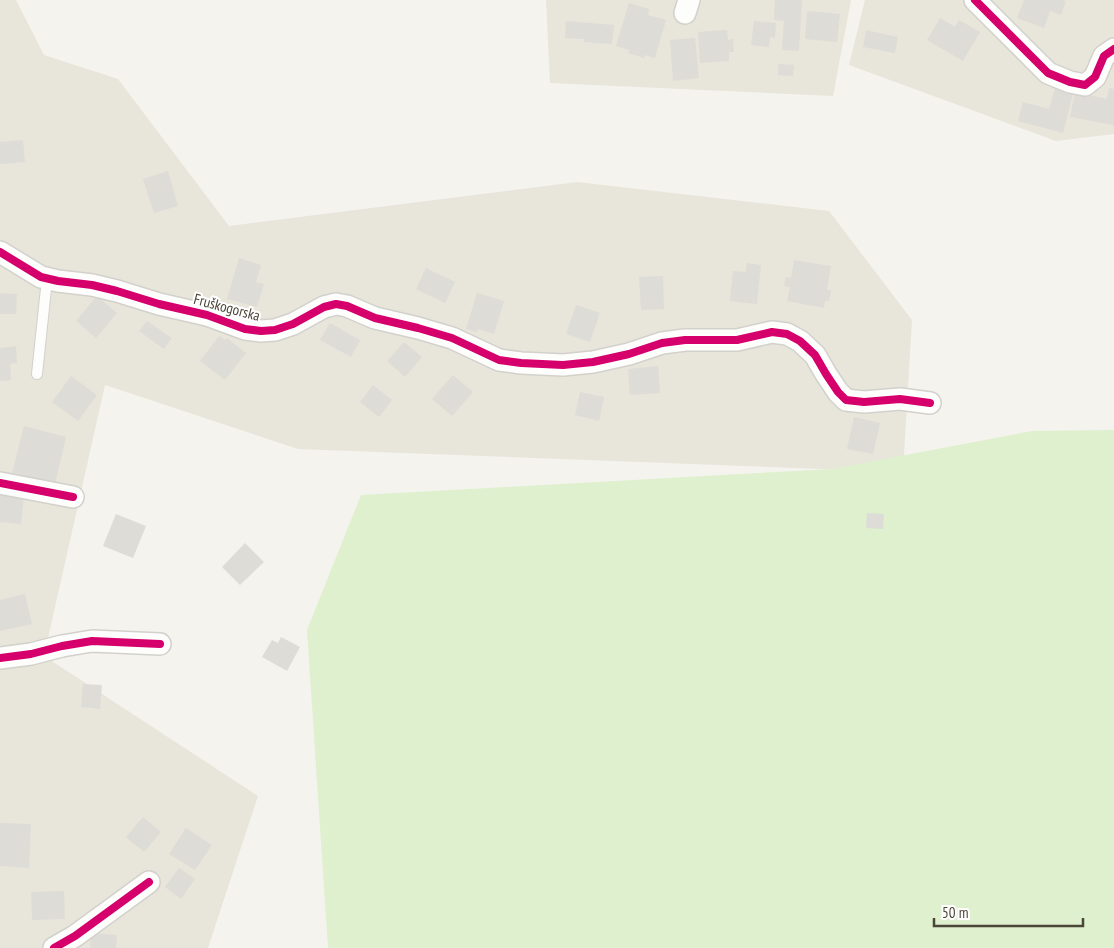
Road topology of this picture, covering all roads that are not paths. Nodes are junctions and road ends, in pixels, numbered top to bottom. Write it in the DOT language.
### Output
graph roads {
  1 [pos="975,0"];
  2 [pos="1114,48"];
  3 [pos="0,252"];
  4 [pos="47,279"];
  5 [pos="37,374"];
  6 [pos="930,404"];
  7 [pos="0,483"];
  8 [pos="73,497"];
  9 [pos="160,644"];
  10 [pos="0,658"];
  11 [pos="149,882"];
  12 [pos="54,948"];
  1 -- 2 [label="street"];
  3 -- 4 [label="street, Fruškogorska"];
  4 -- 5 [label="lane"];
  4 -- 6 [label="street, Fruškogorska"];
  7 -- 8 [label="street"];
  9 -- 10 [label="street"];
  11 -- 12 [label="street"];
}
